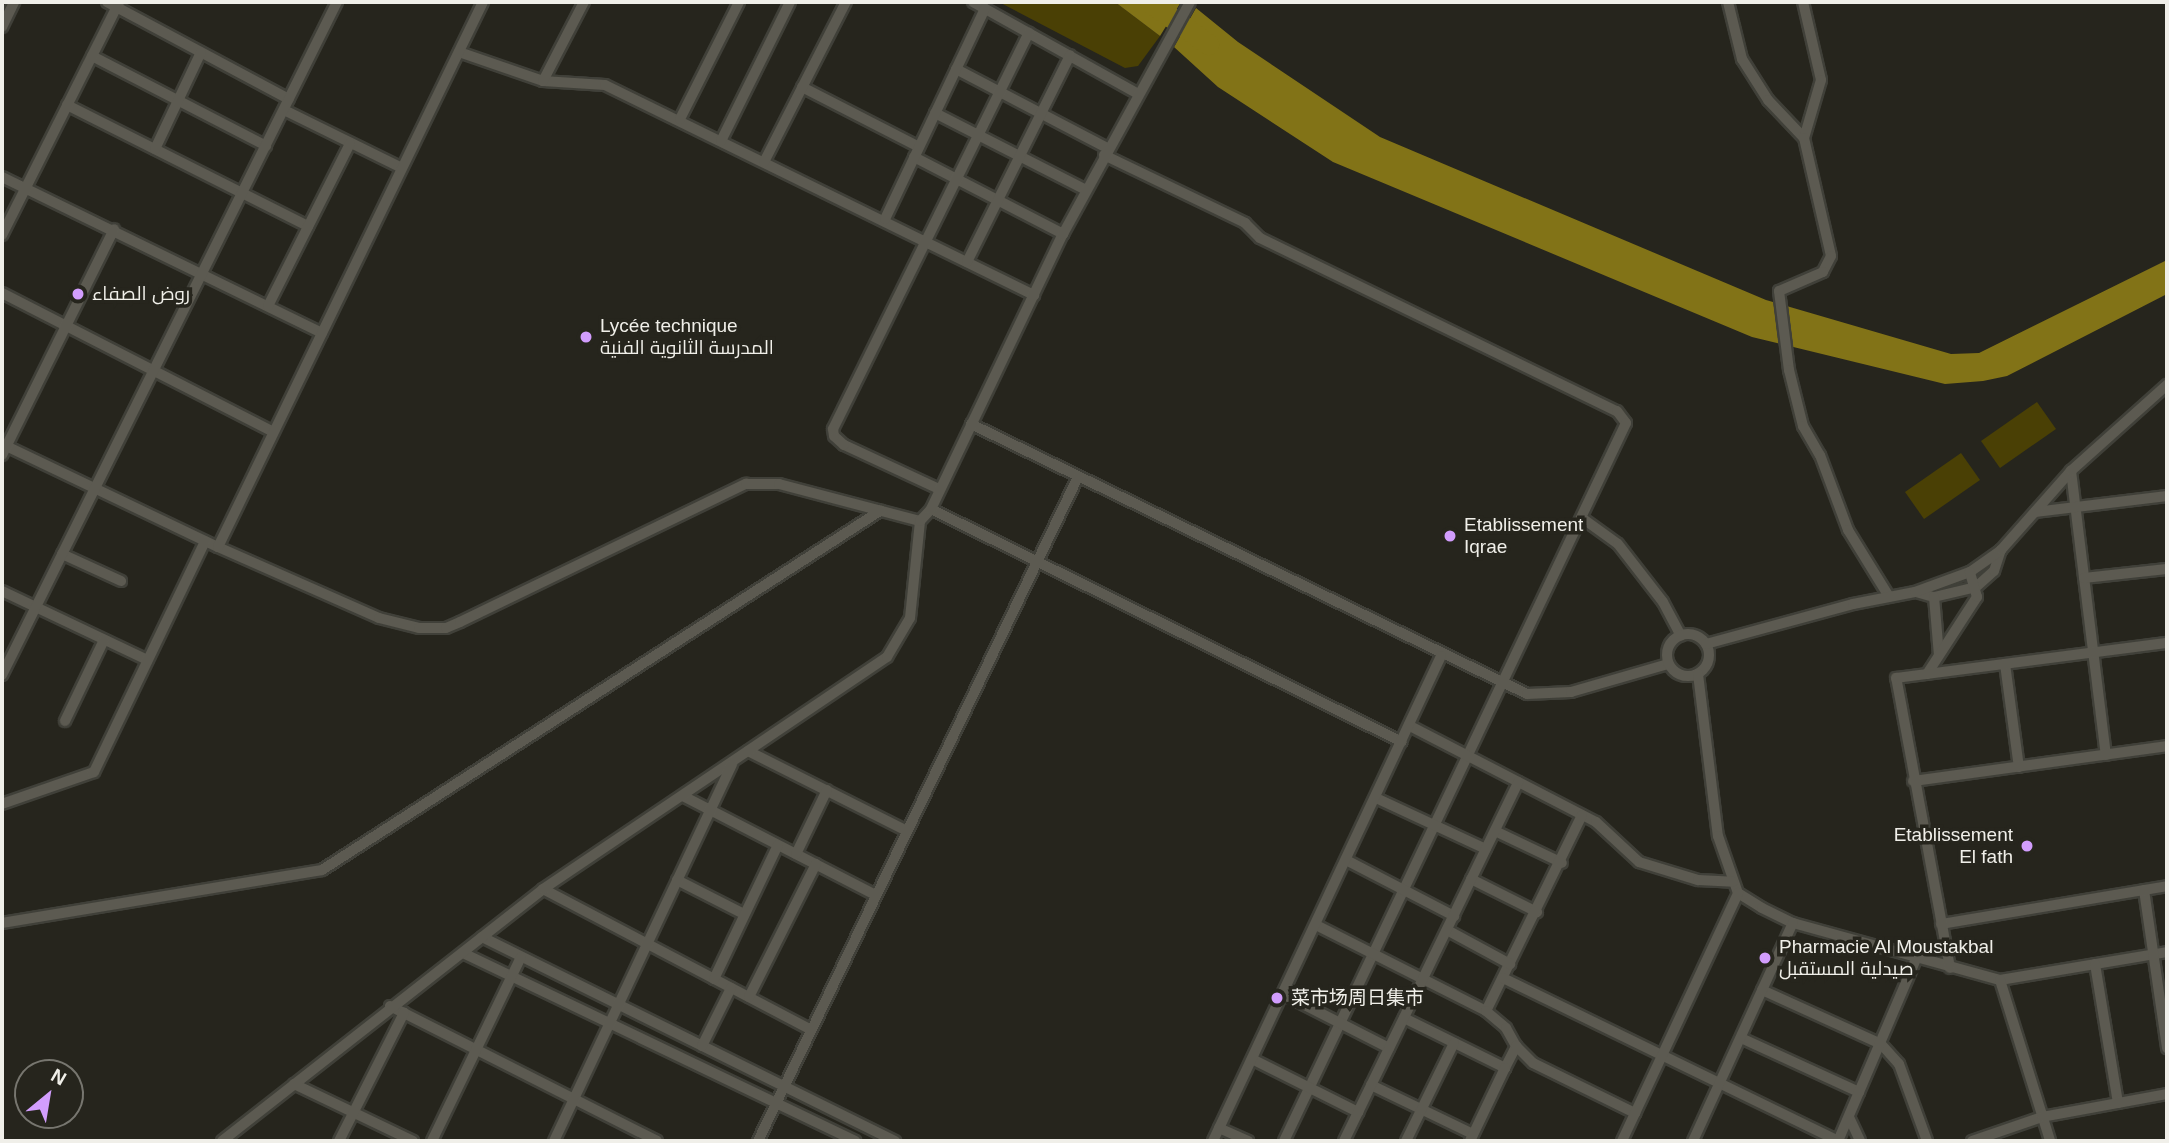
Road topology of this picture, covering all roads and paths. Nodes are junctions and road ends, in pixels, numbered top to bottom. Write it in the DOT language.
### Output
graph roads {
  1 [pos="14,2"];
  2 [pos="337,2"];
  3 [pos="483,2"];
  4 [pos="584,2"];
  5 [pos="739,2"];
  6 [pos="790,2"];
  7 [pos="846,2"];
  8 [pos="972,2"];
  9 [pos="1190,2"];
  10 [pos="1728,2"];
  11 [pos="1803,2"];
  12 [pos="114,4"];
  13 [pos="985,8"];
  14 [pos="2,27"];
  15 [pos="1029,33"];
  16 [pos="201,52"];
  17 [pos="458,52"];
  18 [pos="1070,55"];
  19 [pos="92,56"];
  20 [pos="956,69"];
  21 [pos="543,81"];
  22 [pos="802,87"];
  23 [pos="999,92"];
  24 [pos="1138,94"];
  25 [pos="178,101"];
  26 [pos="286,104"];
  27 [pos="67,105"];
  28 [pos="935,113"];
  29 [pos="1041,113"];
  30 [pos="680,120"];
  31 [pos="978,135"];
  32 [pos="1804,138"];
  33 [pos="721,141"];
  34 [pos="350,144"];
  35 [pos="266,146"];
  36 [pos="155,149"];
  37 [pos="1105,151"];
  38 [pos="917,152"];
  39 [pos="1019,156"];
  40 [pos="764,162"];
  41 [pos="402,168"];
  42 [pos="2,177"];
  43 [pos="956,179"];
  44 [pos="26,188"];
  45 [pos="1086,190"];
  46 [pos="242,194"];
  47 [pos="998,200"];
  48 [pos="885,219"];
  49 [pos="308,226"];
  50 [pos="114,229"];
  51 [pos="1063,234"];
  52 [pos="2,235"];
  53 [pos="926,240"];
  54 [pos="967,262"];
  55 [pos="201,275"];
  56 [pos="2,293"];
  57 [pos="1034,295"];
  58 [pos="268,306"];
  59 [pos="66,326"];
  60 [pos="322,333"];
  61 [pos="154,370"];
  62 [pos="2167,385"];
  63 [pos="971,424"];
  64 [pos="274,432"];
  65 [pos="3,448"];
  66 [pos="2071,471"];
  67 [pos="1078,477"];
  68 [pos="95,488"];
  69 [pos="939,489"];
  70 [pos="2167,500"];
  71 [pos="2075,506"];
  72 [pos="931,509"];
  73 [pos="880,511"];
  74 [pos="2035,512"];
  75 [pos="1582,518"];
  76 [pos="920,521"];
  77 [pos="205,541"];
  78 [pos="218,547"];
  79 [pos="2001,550"];
  80 [pos="62,554"];
  81 [pos="1037,561"];
  82 [pos="2167,569"];
  83 [pos="1970,572"];
  84 [pos="2084,579"];
  85 [pos="121,581"];
  86 [pos="1976,587"];
  87 [pos="2,591"];
  88 [pos="1915,592"];
  89 [pos="1888,595"];
  90 [pos="1934,597"];
  91 [pos="36,607"];
  92 [pos="1681,636"];
  93 [pos="104,640"];
  94 [pos="2167,643"];
  95 [pos="1706,645"];
  96 [pos="2093,653"];
  97 [pos="1939,655"];
  98 [pos="1441,656"];
  99 [pos="147,660"];
  100 [pos="1668,664"];
  101 [pos="2005,664"];
  102 [pos="1698,674"];
  103 [pos="1927,674"];
  104 [pos="2,675"];
  105 [pos="1502,683"];
  106 [pos="65,721"];
  107 [pos="1410,726"];
  108 [pos="1402,742"];
  109 [pos="2167,746"];
  110 [pos="748,751"];
  111 [pos="1467,755"];
  112 [pos="2106,755"];
  113 [pos="733,762"];
  114 [pos="2019,766"];
  115 [pos="1913,781"];
  116 [pos="1518,782"];
  117 [pos="827,790"];
  118 [pos="683,796"];
  119 [pos="1376,797"];
  120 [pos="2,804"];
  121 [pos="710,810"];
  122 [pos="1582,815"];
  123 [pos="1434,825"];
  124 [pos="907,831"];
  125 [pos="1495,831"];
  126 [pos="778,845"];
  127 [pos="1486,849"];
  128 [pos="796,854"];
  129 [pos="1346,860"];
  130 [pos="1562,863"];
  131 [pos="816,864"];
  132 [pos="1471,879"];
  133 [pos="677,880"];
  134 [pos="2167,886"];
  135 [pos="1736,887"];
  136 [pos="543,889"];
  137 [pos="1404,889"];
  138 [pos="2144,890"];
  139 [pos="876,895"];
  140 [pos="1537,912"];
  141 [pos="744,914"];
  142 [pos="1454,916"];
  143 [pos="2,923"];
  144 [pos="1793,923"];
  145 [pos="1941,924"];
  146 [pos="1316,925"];
  147 [pos="1447,930"];
  148 [pos="482,937"];
  149 [pos="647,944"];
  150 [pos="2167,952"];
  151 [pos="463,953"];
  152 [pos="1372,954"];
  153 [pos="2154,954"];
  154 [pos="521,957"];
  155 [pos="1916,959"];
  156 [pos="1510,964"];
  157 [pos="2095,964"];
  158 [pos="1950,968"];
  159 [pos="511,976"];
  160 [pos="1503,978"];
  161 [pos="714,979"];
  162 [pos="1423,979"];
  163 [pos="2000,981"];
  164 [pos="732,988"];
  165 [pos="1762,990"];
  166 [pos="1283,994"];
  167 [pos="749,997"];
  168 [pos="618,1005"];
  169 [pos="390,1006"];
  170 [pos="1486,1011"];
  171 [pos="404,1013"];
  172 [pos="1404,1018"];
  173 [pos="610,1023"];
  174 [pos="1340,1023"];
  175 [pos="811,1030"];
  176 [pos="1741,1038"];
  177 [pos="1454,1043"];
  178 [pos="1881,1044"];
  179 [pos="702,1046"];
  180 [pos="1516,1046"];
  181 [pos="1389,1048"];
  182 [pos="2167,1048"];
  183 [pos="474,1049"];
  184 [pos="1662,1056"];
  185 [pos="1252,1059"];
  186 [pos="1505,1068"];
  187 [pos="294,1084"];
  188 [pos="1720,1084"];
  189 [pos="1371,1085"];
  190 [pos="784,1087"];
  191 [pos="1309,1087"];
  192 [pos="1859,1093"];
  193 [pos="2167,1094"];
  194 [pos="574,1099"];
  195 [pos="776,1103"];
  196 [pos="2118,1103"];
  197 [pos="1422,1109"];
  198 [pos="353,1112"];
  199 [pos="1358,1112"];
  200 [pos="1635,1113"];
  201 [pos="1849,1117"];
  202 [pos="2042,1117"];
  203 [pos="1219,1128"];
  204 [pos="1471,1138"];
  205 [pos="1695,1139"];
  206 [pos="222,1141"];
  207 [pos="339,1141"];
  208 [pos="413,1141"];
  209 [pos="432,1141"];
  210 [pos="554,1141"];
  211 [pos="657,1141"];
  212 [pos="758,1141"];
  213 [pos="855,1141"];
  214 [pos="895,1141"];
  215 [pos="1213,1141"];
  216 [pos="1248,1141"];
  217 [pos="1284,1141"];
  218 [pos="1344,1141"];
  219 [pos="1406,1141"];
  220 [pos="1622,1141"];
  221 [pos="1707,1141"];
  222 [pos="1838,1141"];
  223 [pos="1860,1141"];
  224 [pos="1927,1141"];
  225 [pos="1972,1141"];
  226 [pos="2050,1141"];
  1 -- 14 [label="street"];
  2 -- 26 [label="street"];
  3 -- 17 [label="street"];
  4 -- 21 [label="street"];
  5 -- 30 [label="street"];
  6 -- 33 [label="street"];
  7 -- 22 [label="street"];
  8 -- 13 [label="street"];
  9 -- 24 [label="street"];
  10 -- 32 [label="street"];
  11 -- 32 [label="street"];
  12 -- 16 [label="street"];
  12 -- 19 [label="street"];
  13 -- 15 [label="street"];
  13 -- 20 [label="street"];
  15 -- 18 [label="street"];
  15 -- 23 [label="street"];
  16 -- 25 [label="street"];
  16 -- 26 [label="street"];
  17 -- 21 [label="street"];
  17 -- 41 [label="street"];
  18 -- 24 [label="street"];
  18 -- 29 [label="street"];
  19 -- 25 [label="street"];
  19 -- 27 [label="street"];
  20 -- 23 [label="street"];
  20 -- 28 [label="street"];
  21 -- 30 [label="street"];
  22 -- 38 [label="street"];
  22 -- 40 [label="street"];
  23 -- 29 [label="street"];
  23 -- 31 [label="street"];
  24 -- 37 [label="street"];
  25 -- 35 [label="street"];
  25 -- 36 [label="street"];
  26 -- 34 [label="street"];
  26 -- 35 [label="street"];
  27 -- 36 [label="street"];
  27 -- 44 [label="street"];
  28 -- 31 [label="street"];
  28 -- 38 [label="street"];
  29 -- 37 [label="street"];
  29 -- 39 [label="street"];
  30 -- 33 [label="street"];
  31 -- 39 [label="street"];
  31 -- 43 [label="street"];
  32 -- 89 [label="street"];
  33 -- 40 [label="street"];
  34 -- 41 [label="street"];
  34 -- 49 [label="street"];
  35 -- 46 [label="street"];
  36 -- 46 [label="street"];
  37 -- 45 [label="street"];
  37 -- 75 [label="street"];
  38 -- 43 [label="street"];
  38 -- 48 [label="street"];
  39 -- 45 [label="street"];
  39 -- 47 [label="street"];
  40 -- 48 [label="street"];
  41 -- 60 [label="street"];
  42 -- 44 [label="street"];
  43 -- 47 [label="street"];
  43 -- 53 [label="street"];
  44 -- 50 [label="street"];
  44 -- 52 [label="street"];
  45 -- 51 [label="street"];
  46 -- 49 [label="street"];
  46 -- 55 [label="street"];
  47 -- 51 [label="street"];
  47 -- 54 [label="street"];
  48 -- 53 [label="street"];
  49 -- 58 [label="street"];
  50 -- 55 [label="street"];
  50 -- 59 [label="street"];
  51 -- 57 [label="street"];
  53 -- 54 [label="street"];
  53 -- 69 [label="street"];
  54 -- 57 [label="street"];
  55 -- 58 [label="street"];
  55 -- 61 [label="street"];
  56 -- 59 [label="street"];
  57 -- 63 [label="street"];
  58 -- 60 [label="street"];
  59 -- 61 [label="street"];
  59 -- 65 [label="street"];
  60 -- 64 [label="street"];
  61 -- 64 [label="street"];
  61 -- 68 [label="street"];
  62 -- 66 [label="street"];
  63 -- 67 [label="street"];
  63 -- 69 [label="street"];
  64 -- 78 [label="street"];
  65 -- 68 [label="street"];
  66 -- 71 [label="street"];
  66 -- 74 [label="street"];
  67 -- 81 [label="street"];
  67 -- 98 [label="street"];
  68 -- 77 [label="street"];
  68 -- 80 [label="street"];
  69 -- 72 [label="street"];
  70 -- 71 [label="street"];
  71 -- 74 [label="street"];
  71 -- 84 [label="street"];
  72 -- 76 [label="street"];
  72 -- 81 [label="street"];
  73 -- 76 [label="street"];
  73 -- 78 [label="street"];
  73 -- 143 [label="street"];
  74 -- 79 [label="street"];
  75 -- 92 [label="street"];
  75 -- 105 [label="street"];
  76 -- 110 [label="street"];
  77 -- 78 [label="street"];
  77 -- 99 [label="street"];
  79 -- 83 [label="street"];
  79 -- 86 [label="street"];
  80 -- 85 [label="street"];
  80 -- 91 [label="street"];
  81 -- 108 [label="street"];
  81 -- 124 [label="street"];
  82 -- 84 [label="street"];
  83 -- 86 [label="street"];
  83 -- 88 [label="street"];
  84 -- 96 [label="street"];
  86 -- 90 [label="street"];
  86 -- 97 [label="street"];
  87 -- 91 [label="street"];
  88 -- 89 [label="street"];
  88 -- 90 [label="street"];
  89 -- 95 [label="street"];
  90 -- 97 [label="street"];
  91 -- 93 [label="street"];
  91 -- 104 [label="street"];
  92 -- 95 [label="street"];
  92 -- 100 [label="street"];
  93 -- 99 [label="street"];
  93 -- 106 [label="street"];
  94 -- 96 [label="street"];
  95 -- 102 [label="street"];
  96 -- 101 [label="street"];
  96 -- 112 [label="street"];
  97 -- 103 [label="street"];
  98 -- 105 [label="street"];
  98 -- 107 [label="street"];
  99 -- 120 [label="street"];
  100 -- 102 [label="street"];
  100 -- 105 [label="street"];
  101 -- 103 [label="street"];
  101 -- 114 [label="street"];
  102 -- 135 [label="street"];
  103 -- 115 [label="street"];
  105 -- 111 [label="street"];
  107 -- 108 [label="street"];
  107 -- 111 [label="street"];
  108 -- 119 [label="street"];
  109 -- 112 [label="street"];
  110 -- 113 [label="street"];
  110 -- 117 [label="street"];
  111 -- 116 [label="street"];
  111 -- 123 [label="street"];
  112 -- 114 [label="street"];
  113 -- 118 [label="street"];
  113 -- 121 [label="street"];
  114 -- 115 [label="street"];
  115 -- 145 [label="street"];
  116 -- 122 [label="street"];
  116 -- 125 [label="street"];
  117 -- 124 [label="street"];
  117 -- 128 [label="street"];
  118 -- 121 [label="street"];
  118 -- 136 [label="street"];
  119 -- 123 [label="street"];
  119 -- 129 [label="street"];
  121 -- 126 [label="street"];
  121 -- 133 [label="street"];
  122 -- 130 [label="street"];
  122 -- 135 [label="street"];
  123 -- 127 [label="street"];
  123 -- 137 [label="street"];
  124 -- 139 [label="street"];
  125 -- 127 [label="street"];
  125 -- 130 [label="street"];
  126 -- 128 [label="street"];
  126 -- 141 [label="street"];
  127 -- 132 [label="street"];
  128 -- 131 [label="street"];
  129 -- 137 [label="street"];
  129 -- 146 [label="street"];
  130 -- 140 [label="street"];
  131 -- 139 [label="street"];
  131 -- 167 [label="street"];
  132 -- 140 [label="street"];
  132 -- 142 [label="street"];
  133 -- 141 [label="street"];
  133 -- 149 [label="street"];
  134 -- 138 [label="street"];
  135 -- 144 [label="street"];
  135 -- 184 [label="street"];
  136 -- 148 [label="street"];
  136 -- 149 [label="street"];
  137 -- 142 [label="street"];
  137 -- 152 [label="street"];
  138 -- 145 [label="street"];
  138 -- 153 [label="street"];
  139 -- 175 [label="street"];
  140 -- 156 [label="street"];
  141 -- 161 [label="street"];
  142 -- 147 [label="street"];
  144 -- 155 [label="street"];
  144 -- 165 [label="street"];
  145 -- 158 [label="street"];
  146 -- 152 [label="street"];
  146 -- 166 [label="street"];
  147 -- 156 [label="street"];
  147 -- 162 [label="street"];
  148 -- 151 [label="street"];
  148 -- 154 [label="street"];
  149 -- 161 [label="street"];
  149 -- 168 [label="street"];
  150 -- 153 [label="street"];
  151 -- 159 [label="street"];
  151 -- 169 [label="street"];
  152 -- 162 [label="street"];
  152 -- 174 [label="street"];
  153 -- 157 [label="street"];
  153 -- 182 [label="street"];
  154 -- 159 [label="street"];
  154 -- 168 [label="street"];
  155 -- 158 [label="street"];
  155 -- 178 [label="street"];
  156 -- 160 [label="street"];
  157 -- 163 [label="street"];
  157 -- 196 [label="street"];
  158 -- 163 [label="street"];
  159 -- 173 [label="street"];
  159 -- 183 [label="street"];
  160 -- 170 [label="street"];
  160 -- 184 [label="street"];
  161 -- 164 [label="street"];
  162 -- 170 [label="street"];
  162 -- 172 [label="street"];
  163 -- 202 [label="street"];
  164 -- 167 [label="street"];
  164 -- 179 [label="street"];
  165 -- 176 [label="street"];
  165 -- 178 [label="street"];
  166 -- 174 [label="street"];
  166 -- 185 [label="street"];
  167 -- 175 [label="street"];
  168 -- 173 [label="street"];
  168 -- 179 [label="street"];
  169 -- 171 [label="street"];
  169 -- 187 [label="street"];
  170 -- 180 [label="street"];
  171 -- 183 [label="street"];
  171 -- 198 [label="street"];
  172 -- 177 [label="street"];
  172 -- 181 [label="street"];
  173 -- 194 [label="street"];
  173 -- 195 [label="street"];
  174 -- 181 [label="street"];
  174 -- 191 [label="street"];
  175 -- 190 [label="street"];
  176 -- 188 [label="street"];
  176 -- 192 [label="street"];
  177 -- 186 [label="street"];
  177 -- 197 [label="street"];
  178 -- 192 [label="street"];
  178 -- 224 [label="street"];
  179 -- 190 [label="street"];
  180 -- 186 [label="street"];
  180 -- 200 [label="street"];
  181 -- 189 [label="street"];
  183 -- 194 [label="street"];
  183 -- 209 [label="street"];
  184 -- 188 [label="street"];
  184 -- 200 [label="street"];
  185 -- 191 [label="street"];
  185 -- 203 [label="street"];
  186 -- 204 [label="street"];
  187 -- 198 [label="street"];
  187 -- 206 [label="street"];
  188 -- 205 [label="street"];
  188 -- 222 [label="street"];
  189 -- 197 [label="street"];
  189 -- 199 [label="street"];
  190 -- 195 [label="street"];
  190 -- 214 [label="street"];
  191 -- 199 [label="street"];
  191 -- 217 [label="street"];
  192 -- 201 [label="street"];
  193 -- 196 [label="street"];
  194 -- 210 [label="street"];
  194 -- 211 [label="street"];
  195 -- 212 [label="street"];
  195 -- 213 [label="street"];
  196 -- 202 [label="street"];
  197 -- 204 [label="street"];
  197 -- 219 [label="street"];
  198 -- 207 [label="street"];
  198 -- 208 [label="street"];
  199 -- 218 [label="street"];
  200 -- 220 [label="street"];
  201 -- 222 [label="street"];
  201 -- 223 [label="street"];
  202 -- 225 [label="street"];
  202 -- 226 [label="street"];
  203 -- 215 [label="street"];
  203 -- 216 [label="street"];
  205 -- 221 [label="street"];
}
